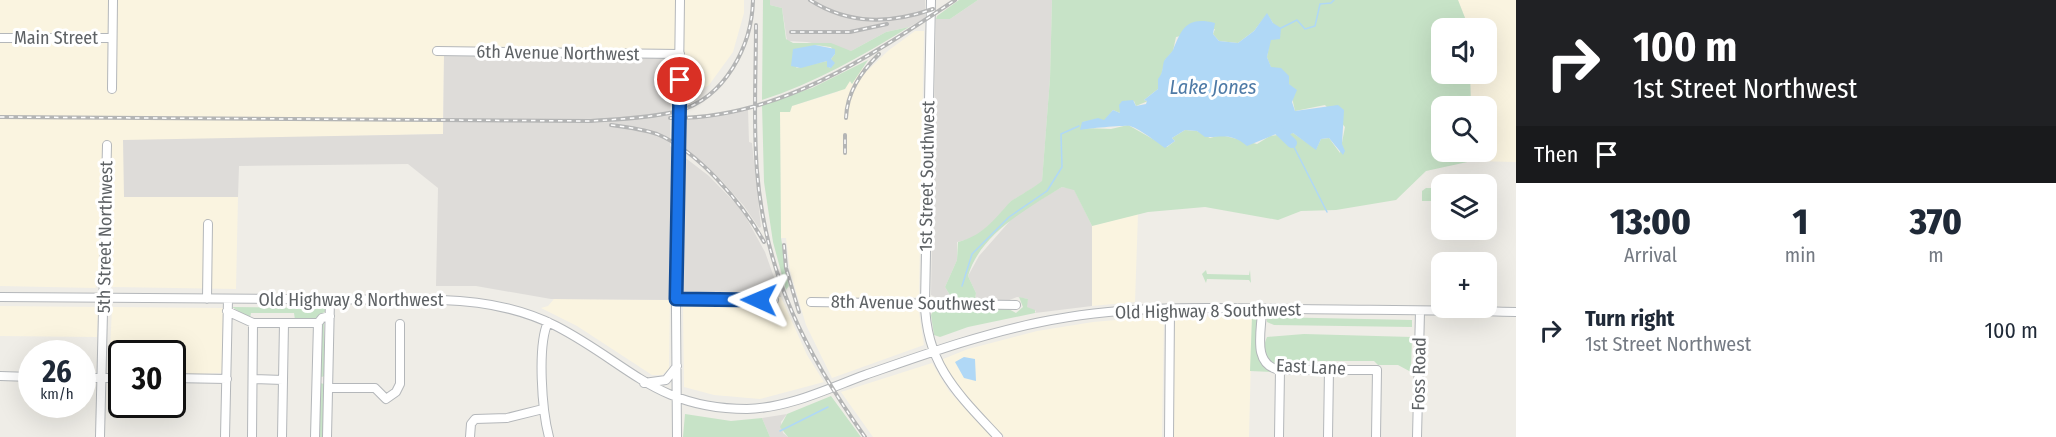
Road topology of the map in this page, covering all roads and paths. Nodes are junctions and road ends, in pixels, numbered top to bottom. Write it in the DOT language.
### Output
graph roads {
  1 [pos="113,0"];
  2 [pos="681,0"];
  3 [pos="931,0"];
  4 [pos="0,38"];
  5 [pos="111,38"];
  6 [pos="437,51"];
  7 [pos="680,54"];
  8 [pos="112,89"];
  9 [pos="107,145"];
  10 [pos="208,224"];
  11 [pos="0,297"];
  12 [pos="104,298"];
  13 [pos="207,298"];
  14 [pos="228,299"];
  15 [pos="330,299"];
  16 [pos="676,299"];
  17 [pos="774,300"];
  18 [pos="811,302"];
  19 [pos="925,303"];
  20 [pos="1016,305"];
  21 [pos="1170,308"];
  22 [pos="1262,309"];
  23 [pos="227,311"];
  24 [pos="1420,311"];
  25 [pos="1516,312"];
  26 [pos="330,316"];
  27 [pos="253,322"];
  28 [pos="548,322"];
  29 [pos="284,323"];
  30 [pos="318,323"];
  31 [pos="400,324"];
  32 [pos="933,351"];
  33 [pos="677,366"];
  34 [pos="1329,369"];
  35 [pos="1280,370"];
  36 [pos="0,376"];
  37 [pos="18,377"];
  38 [pos="96,378"];
  39 [pos="101,378"];
  40 [pos="108,378"];
  41 [pos="186,378"];
  42 [pos="227,379"];
  43 [pos="254,379"];
  44 [pos="283,380"];
  45 [pos="317,380"];
  46 [pos="643,383"];
  47 [pos="328,384"];
  48 [pos="677,399"];
  49 [pos="543,409"];
  50 [pos="100,437"];
  51 [pos="225,437"];
  52 [pos="252,437"];
  53 [pos="282,437"];
  54 [pos="315,437"];
  55 [pos="327,437"];
  56 [pos="470,437"];
  57 [pos="549,437"];
  58 [pos="677,437"];
  59 [pos="998,437"];
  60 [pos="1169,437"];
  61 [pos="1279,437"];
  62 [pos="1328,437"];
  63 [pos="1376,437"];
  64 [pos="1418,437"];
  1 -- 5 [label="street"];
  2 -- 7 [label="street"];
  3 -- 19 [label="street, 1st Street Southwest"];
  4 -- 5 [label="street, Main Street"];
  5 -- 8 [label="street"];
  6 -- 7 [label="street, 6th Avenue Northwest"];
  7 -- 16 [label="street"];
  9 -- 12 [label="street, 5th Street Northwest"];
  10 -- 13 [label="street"];
  11 -- 12 [label="street, Old Highway 8 Northwest"];
  12 -- 13 [label="street, Old Highway 8 Northwest"];
  12 -- 39 [label="street, 5th Street Northwest"];
  13 -- 14 [label="street, Old Highway 8 Northwest"];
  14 -- 15 [label="street, Old Highway 8 Northwest"];
  14 -- 23 [label="street"];
  15 -- 26 [label="street"];
  15 -- 28 [label="street, Old Highway 8 Northwest"];
  16 -- 17 [label="street"];
  16 -- 33 [label="street"];
  18 -- 19 [label="street, 8th Avenue Southwest"];
  19 -- 20 [label="street, 8th Avenue Southwest"];
  19 -- 32 [label="street, 1st Street Southwest"];
  21 -- 22 [label="street, Old Highway 8 Southwest"];
  21 -- 32 [label="street, Old Highway 8 Southwest"];
  21 -- 60 [label="street"];
  22 -- 24 [label="street, Old Highway 8 Southwest"];
  22 -- 35 [label="street, East Lane"];
  23 -- 27 [label="street"];
  23 -- 42 [label="street"];
  24 -- 25 [label="street, Old Highway 8 Southwest"];
  24 -- 64 [label="street, Foss Road"];
  26 -- 30 [label="street"];
  26 -- 47 [label="street"];
  27 -- 29 [label="street"];
  27 -- 43 [label="street"];
  28 -- 46 [label="street, Old Highway 8 Northwest"];
  28 -- 49 [label="street"];
  29 -- 30 [label="street"];
  29 -- 44 [label="street"];
  30 -- 45 [label="street"];
  31 -- 47 [label="street"];
  32 -- 48 [label="street, Old Highway 8 Southwest"];
  32 -- 59 [label="street, 1st Street Southwest"];
  33 -- 46 [label="street"];
  33 -- 48 [label="street"];
  34 -- 35 [label="street, East Lane"];
  34 -- 62 [label="street"];
  34 -- 63 [label="street, East Lane"];
  35 -- 61 [label="street"];
  36 -- 37 [label="street"];
  38 -- 39 [label="street"];
  39 -- 40 [label="street"];
  39 -- 50 [label="street, 5th Street Northwest"];
  41 -- 42 [label="street"];
  42 -- 51 [label="street"];
  43 -- 44 [label="street"];
  43 -- 52 [label="street"];
  44 -- 53 [label="street"];
  45 -- 47 [label="street"];
  45 -- 54 [label="street"];
  46 -- 48 [label="street, Old Highway 8 Northwest"];
  47 -- 55 [label="street"];
  48 -- 58 [label="street"];
  49 -- 56 [label="street"];
  49 -- 57 [label="street"];
}
